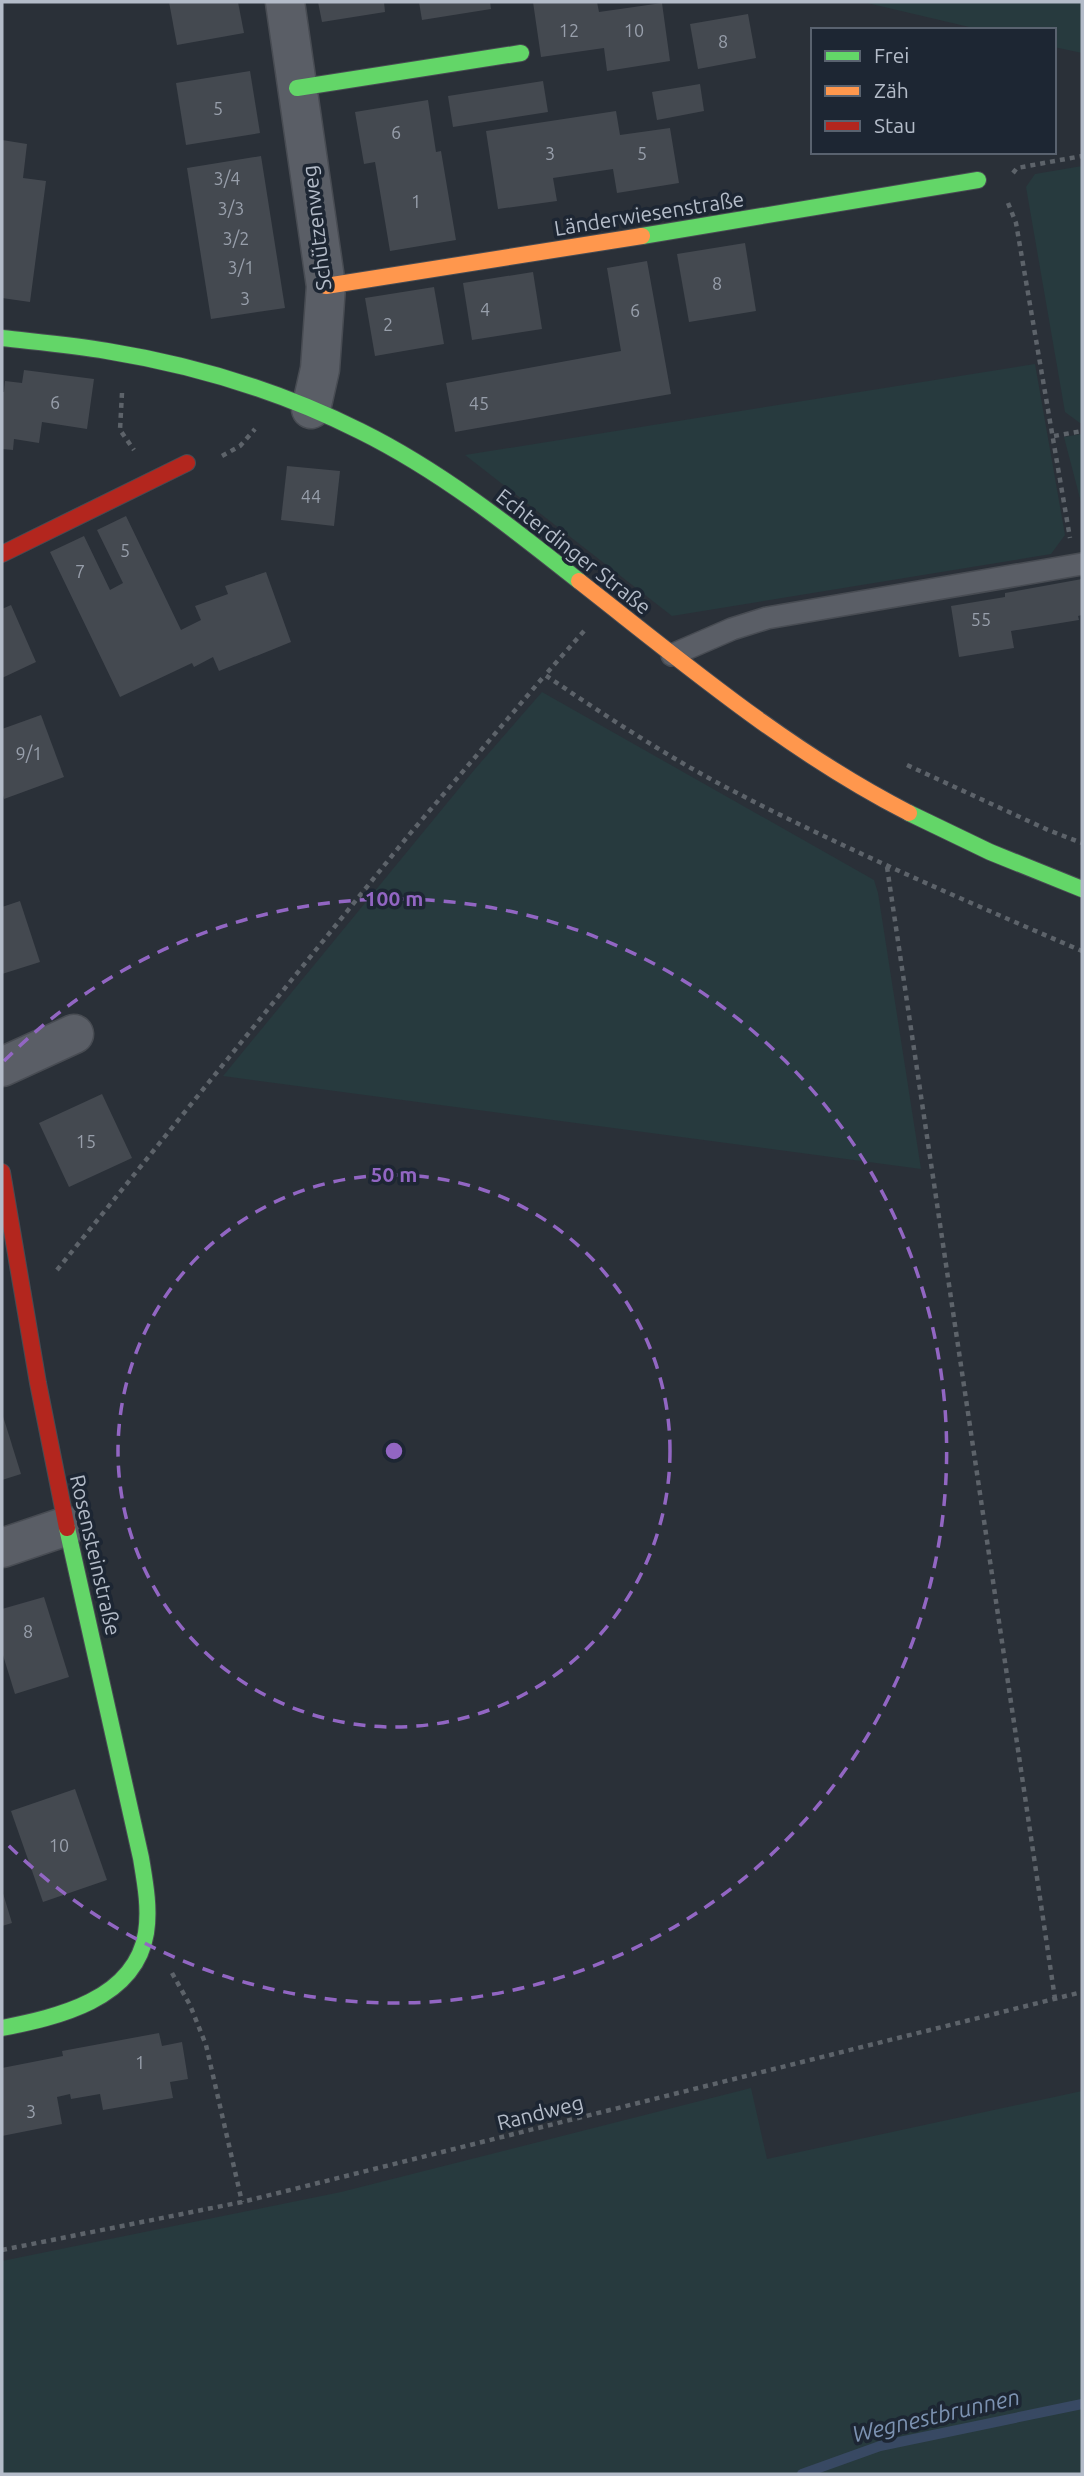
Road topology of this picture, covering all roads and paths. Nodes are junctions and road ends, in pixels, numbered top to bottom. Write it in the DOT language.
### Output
graph roads {
  1 [pos="285,2"];
  2 [pos="521,53"];
  3 [pos="297,88"];
  4 [pos="1082,156"];
  5 [pos="978,180"];
  6 [pos="997,188"];
  7 [pos="326,286"];
  8 [pos="2,338"];
  9 [pos="124,354"];
  10 [pos="272,395"];
  11 [pos="312,409"];
  12 [pos="1082,431"];
  13 [pos="1054,436"];
  14 [pos="187,463"];
  15 [pos="155,479"];
  16 [pos="1069,531"];
  17 [pos="2,554"];
  18 [pos="1082,564"];
  19 [pos="608,604"];
  20 [pos="672,655"];
  21 [pos="545,675"];
  22 [pos="887,867"];
  23 [pos="1082,889"];
  24 [pos="1082,951"];
  25 [pos="74,1034"];
  26 [pos="2,1068"];
  27 [pos="2,1172"];
  28 [pos="25,1299"];
  29 [pos="67,1525"];
  30 [pos="2,1548"];
  31 [pos="143,1946"];
  32 [pos="1082,1992"];
  33 [pos="1055,1999"];
  34 [pos="2,2028"];
  35 [pos="242,2202"];
  36 [pos="2,2250"];
  1 -- 3 [label="street, Schützenweg"];
  2 -- 3 [label="street"];
  3 -- 7 [label="street, Schützenweg"];
  4 -- 6 [label="path"];
  5 -- 6 [label="path"];
  5 -- 7 [label="street, Länderwiesenstraße"];
  6 -- 13 [label="path"];
  7 -- 11 [label="street, Schützenweg"];
  8 -- 9 [label="street, Echterdinger Straße"];
  9 -- 10 [label="street, Echterdinger Straße"];
  9 -- 15 [label="path"];
  10 -- 11 [label="street, Echterdinger Straße"];
  10 -- 14 [label="path"];
  11 -- 19 [label="street, Echterdinger Straße"];
  12 -- 13 [label="path"];
  13 -- 16 [label="path"];
  14 -- 15 [label="street"];
  15 -- 17 [label="street"];
  18 -- 20 [label="lane"];
  19 -- 20 [label="street, Echterdinger Straße"];
  19 -- 21 [label="path"];
  20 -- 23 [label="street, Echterdinger Straße"];
  21 -- 22 [label="path"];
  21 -- 28 [label="path"];
  22 -- 24 [label="path"];
  22 -- 33 [label="path"];
  25 -- 26 [label="street"];
  27 -- 28 [label="street, Rosensteinstraße"];
  28 -- 29 [label="street, Rosensteinstraße"];
  29 -- 30 [label="street"];
  29 -- 31 [label="street, Rosensteinstraße"];
  31 -- 34 [label="street"];
  31 -- 35 [label="path"];
  32 -- 33 [label="path, Randweg"];
  33 -- 35 [label="path, Randweg"];
  35 -- 36 [label="path, Randweg"];
}
